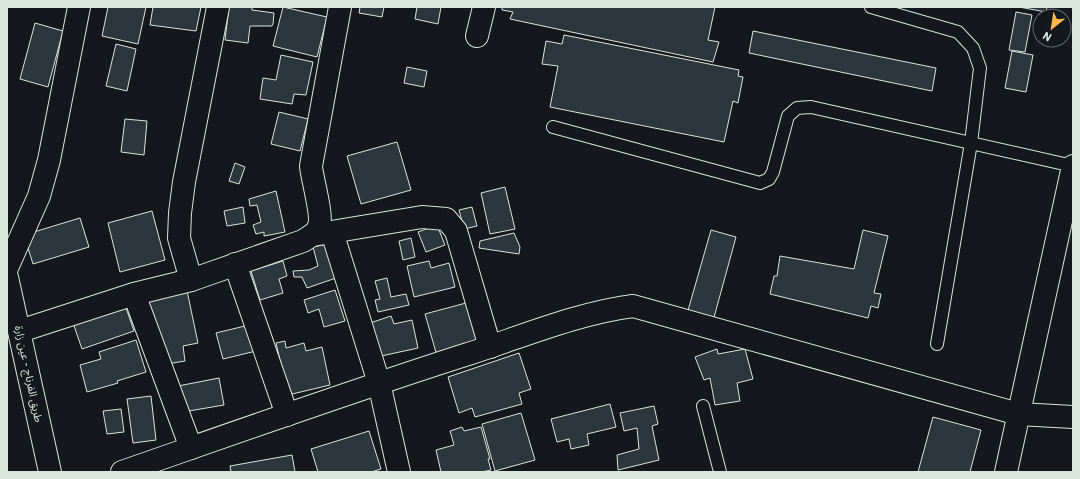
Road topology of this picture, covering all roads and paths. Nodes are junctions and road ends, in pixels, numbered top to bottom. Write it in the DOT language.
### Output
graph roads {
  1 [pos="79,7"];
  2 [pos="218,7"];
  3 [pos="340,7"];
  4 [pos="484,7"];
  5 [pos="871,7"];
  6 [pos="476,36"];
  7 [pos="553,127"];
  8 [pos="971,143"];
  9 [pos="1073,166"];
  10 [pos="323,233"];
  11 [pos="236,264"];
  12 [pos="7,268"];
  13 [pos="7,277"];
  14 [pos="190,280"];
  15 [pos="134,294"];
  16 [pos="20,331"];
  17 [pos="937,344"];
  18 [pos="490,347"];
  19 [pos="379,383"];
  20 [pos="703,406"];
  21 [pos="1018,414"];
  22 [pos="287,415"];
  23 [pos="1073,418"];
  24 [pos="191,448"];
  25 [pos="50,472"];
  26 [pos="122,472"];
  27 [pos="399,472"];
  28 [pos="720,472"];
  29 [pos="1006,472"];
  1 -- 12 [label="street"];
  2 -- 14 [label="street"];
  3 -- 10 [label="street"];
  4 -- 6 [label="street"];
  5 -- 8 [label="lane"];
  7 -- 8 [label="lane"];
  8 -- 9 [label="lane"];
  8 -- 17 [label="lane"];
  9 -- 21 [label="street"];
  10 -- 11 [label="street"];
  10 -- 18 [label="street"];
  10 -- 19 [label="street"];
  11 -- 14 [label="street"];
  11 -- 22 [label="street"];
  13 -- 16 [label="street, طريق الفرناج - عين زارة"];
  14 -- 15 [label="street"];
  15 -- 16 [label="street"];
  15 -- 24 [label="street"];
  16 -- 25 [label="street, طريق الفرناج - عين زارة"];
  18 -- 19 [label="street"];
  18 -- 21 [label="street"];
  19 -- 22 [label="street"];
  19 -- 27 [label="street"];
  20 -- 28 [label="lane"];
  21 -- 23 [label="street"];
  21 -- 29 [label="street"];
  22 -- 24 [label="street"];
  24 -- 26 [label="street"];
}
